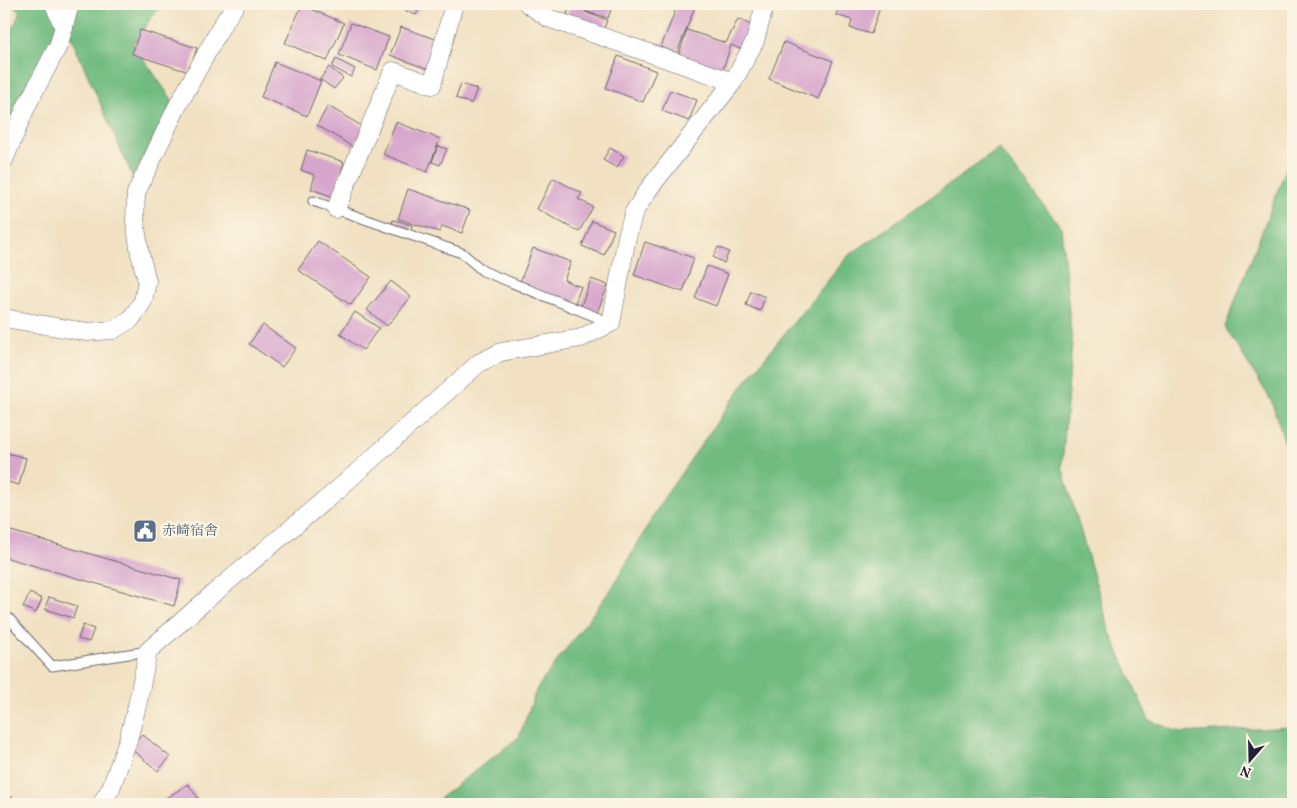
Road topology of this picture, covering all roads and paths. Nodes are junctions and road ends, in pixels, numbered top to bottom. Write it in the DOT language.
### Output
graph roads {
  1 [pos="54,4"];
  2 [pos="70,4"];
  3 [pos="236,4"];
  4 [pos="454,4"];
  5 [pos="528,4"];
  6 [pos="765,4"];
  7 [pos="64,28"];
  8 [pos="733,82"];
  9 [pos="4,160"];
  10 [pos="313,202"];
  11 [pos="336,208"];
  12 [pos="4,318"];
  13 [pos="611,323"];
  14 [pos="4,613"];
  15 [pos="148,651"];
  16 [pos="101,804"];
  1 -- 7 [label="street"];
  2 -- 7 [label="street"];
  3 -- 12 [label="street"];
  4 -- 11 [label="street"];
  5 -- 8 [label="street"];
  6 -- 8 [label="street"];
  7 -- 9 [label="street"];
  8 -- 13 [label="street"];
  10 -- 11 [label="lane"];
  11 -- 13 [label="lane"];
  13 -- 15 [label="street"];
  14 -- 15 [label="lane"];
  15 -- 16 [label="street"];
}
